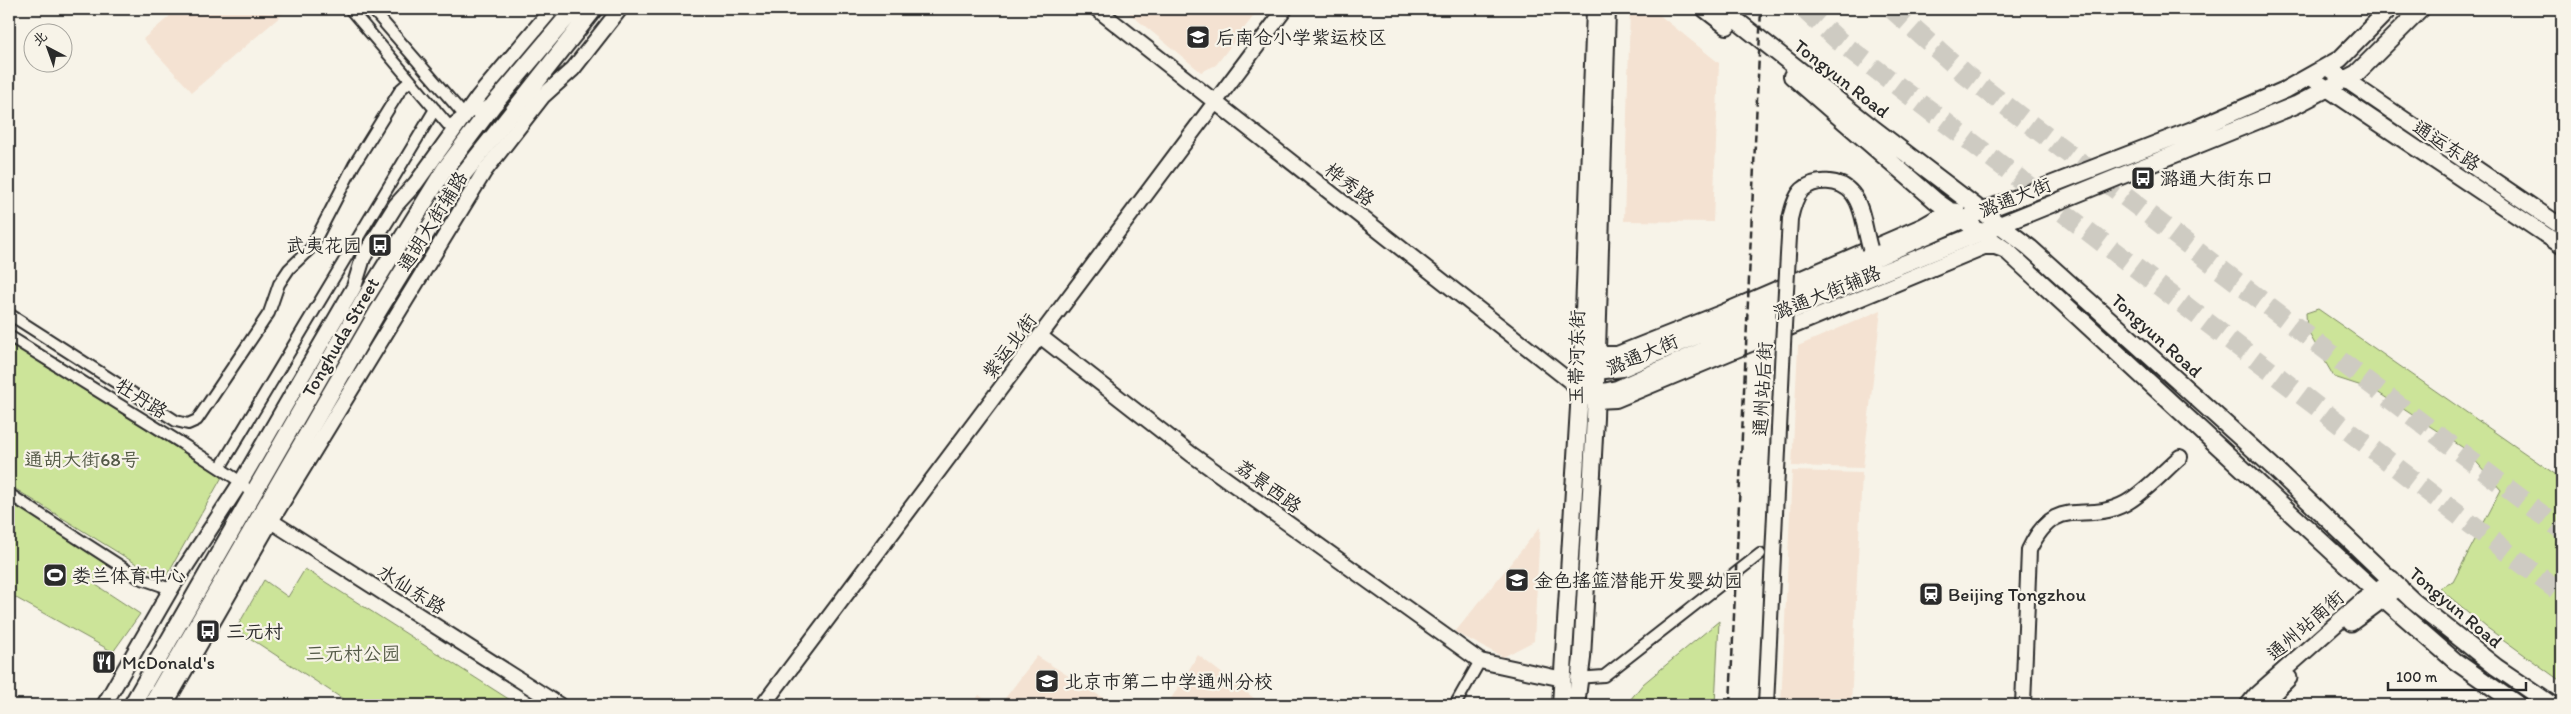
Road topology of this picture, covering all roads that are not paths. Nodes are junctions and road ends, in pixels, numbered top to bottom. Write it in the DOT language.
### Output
graph roads {
  1 [pos="350,9"];
  2 [pos="372,9"];
  3 [pos="552,9"];
  4 [pos="574,9"];
  5 [pos="594,9"];
  6 [pos="620,9"];
  7 [pos="1097,9"];
  8 [pos="1285,9"];
  9 [pos="1595,9"];
  10 [pos="1607,9"];
  11 [pos="1705,9"];
  12 [pos="1722,9"];
  13 [pos="2389,9"];
  14 [pos="2421,9"];
  15 [pos="2327,67"];
  16 [pos="2310,77"];
  17 [pos="2344,79"];
  18 [pos="410,81"];
  19 [pos="2326,88"];
  20 [pos="1214,103"];
  21 [pos="494,104"];
  22 [pos="435,109"];
  23 [pos="464,115"];
  24 [pos="450,130"];
  25 [pos="457,153"];
  26 [pos="1983,211"];
  27 [pos="1957,215"];
  28 [pos="1999,224"];
  29 [pos="2562,227"];
  30 [pos="1982,233"];
  31 [pos="2562,246"];
  32 [pos="1870,248"];
  33 [pos="2007,251"];
  34 [pos="9,314"];
  35 [pos="9,336"];
  36 [pos="1040,336"];
  37 [pos="1595,344"];
  38 [pos="1596,371"];
  39 [pos="1589,395"];
  40 [pos="2180,457"];
  41 [pos="220,468"];
  42 [pos="241,482"];
  43 [pos="9,494"];
  44 [pos="253,496"];
  45 [pos="267,515"];
  46 [pos="1760,554"];
  47 [pos="2396,583"];
  48 [pos="171,589"];
  49 [pos="2379,595"];
  50 [pos="1480,661"];
  51 [pos="1570,678"];
  52 [pos="104,705"];
  53 [pos="132,705"];
  54 [pos="151,705"];
  55 [pos="165,705"];
  56 [pos="559,705"];
  57 [pos="763,705"];
  58 [pos="1455,705"];
  59 [pos="1562,705"];
  60 [pos="1576,705"];
  61 [pos="1766,705"];
  62 [pos="2023,705"];
  63 [pos="2248,705"];
  64 [pos="2262,705"];
  65 [pos="2518,705"];
  66 [pos="2552,705"];
  1 -- 18 [label="street"];
  2 -- 23 [label="street"];
  3 -- 23 [label="street, 通胡大街辅路"];
  4 -- 21 [label="main road, Tonghuda Street"];
  5 -- 45 [label="main road, Tonghuda Street"];
  6 -- 45 [label="street, 通胡大街辅路"];
  7 -- 20 [label="street, 桦秀路"];
  8 -- 20 [label="street, 紫运北街"];
  9 -- 39 [label="main road, 玉带河东街"];
  10 -- 37 [label="main road, 玉带河东街"];
  11 -- 27 [label="main road, Tongyun Road"];
  12 -- 26 [label="main road, Tongyun Road"];
  13 -- 15 [label="main road, 潞通大街"];
  14 -- 17 [label="main road, 潞通大街"];
  15 -- 16 [label="main road, 潞通大街"];
  15 -- 17 [label="main road, 通运东路"];
  16 -- 19 [label="main road, 通运东路"];
  16 -- 26 [label="main road, 潞通大街"];
  17 -- 19 [label="main road, 潞通大街"];
  17 -- 29 [label="main road, 通运东路"];
  18 -- 22 [label="street"];
  18 -- 34 [label="street"];
  19 -- 28 [label="main road, 潞通大街"];
  19 -- 31 [label="main road, 通运东路"];
  20 -- 36 [label="street, 紫运北街"];
  20 -- 39 [label="street, 桦秀路"];
  21 -- 23 [label="street"];
  21 -- 25 [label="main road, Tonghuda Street"];
  22 -- 24 [label="street"];
  22 -- 41 [label="street"];
  23 -- 24 [label="street, 通胡大街辅路"];
  24 -- 25 [label="street"];
  24 -- 42 [label="street, 通胡大街辅路"];
  25 -- 44 [label="main road, Tonghuda Street"];
  26 -- 27 [label="main road, 潞通大街"];
  26 -- 28 [label="main road, Tongyun Road"];
  27 -- 30 [label="main road, Tongyun Road"];
  27 -- 32 [label="street, 潞通大街辅路"];
  27 -- 38 [label="main road, 潞通大街"];
  28 -- 30 [label="main road, 潞通大街"];
  28 -- 47 [label="main road, Tongyun Road"];
  30 -- 33 [label="main road, Tongyun Road"];
  30 -- 39 [label="main road, 潞通大街"];
  32 -- 37 [label="street, 潞通大街辅路"];
  32 -- 61 [label="street, 通州站后街, bridge"];
  33 -- 39 [label="street, 潞通大街辅路"];
  33 -- 49 [label="main road, Tongyun Road"];
  35 -- 41 [label="street, 牡丹路"];
  36 -- 50 [label="street, 荔景西路"];
  36 -- 57 [label="street, 紫运北街"];
  37 -- 38 [label="main road, 玉带河东街"];
  38 -- 39 [label="main road, 玉带河东街"];
  39 -- 51 [label="main road, 玉带河东街"];
  40 -- 62 [label="street"];
  41 -- 42 [label="street, 牡丹路"];
  42 -- 44 [label="street, 牡丹路"];
  42 -- 48 [label="street, 通胡大街辅路"];
  43 -- 48 [label="street"];
  44 -- 45 [label="street, 水仙东路"];
  44 -- 53 [label="main road, Tonghuda Street"];
  45 -- 54 [label="main road, Tonghuda Street"];
  45 -- 55 [label="street, 通胡大街辅路"];
  45 -- 56 [label="street, 水仙东路"];
  46 -- 51 [label="street"];
  47 -- 49 [label="main road, 通州站南街"];
  47 -- 66 [label="main road, Tongyun Road"];
  48 -- 52 [label="street, 通胡大街辅路"];
  49 -- 63 [label="main road, 通州站南街"];
  49 -- 64 [label="main road, 通州站南街"];
  49 -- 65 [label="main road, Tongyun Road"];
  50 -- 51 [label="street, 荔景西路"];
  50 -- 58 [label="street"];
  51 -- 59 [label="main road, 玉带河东街"];
  51 -- 60 [label="main road, 玉带河东街"];
}
